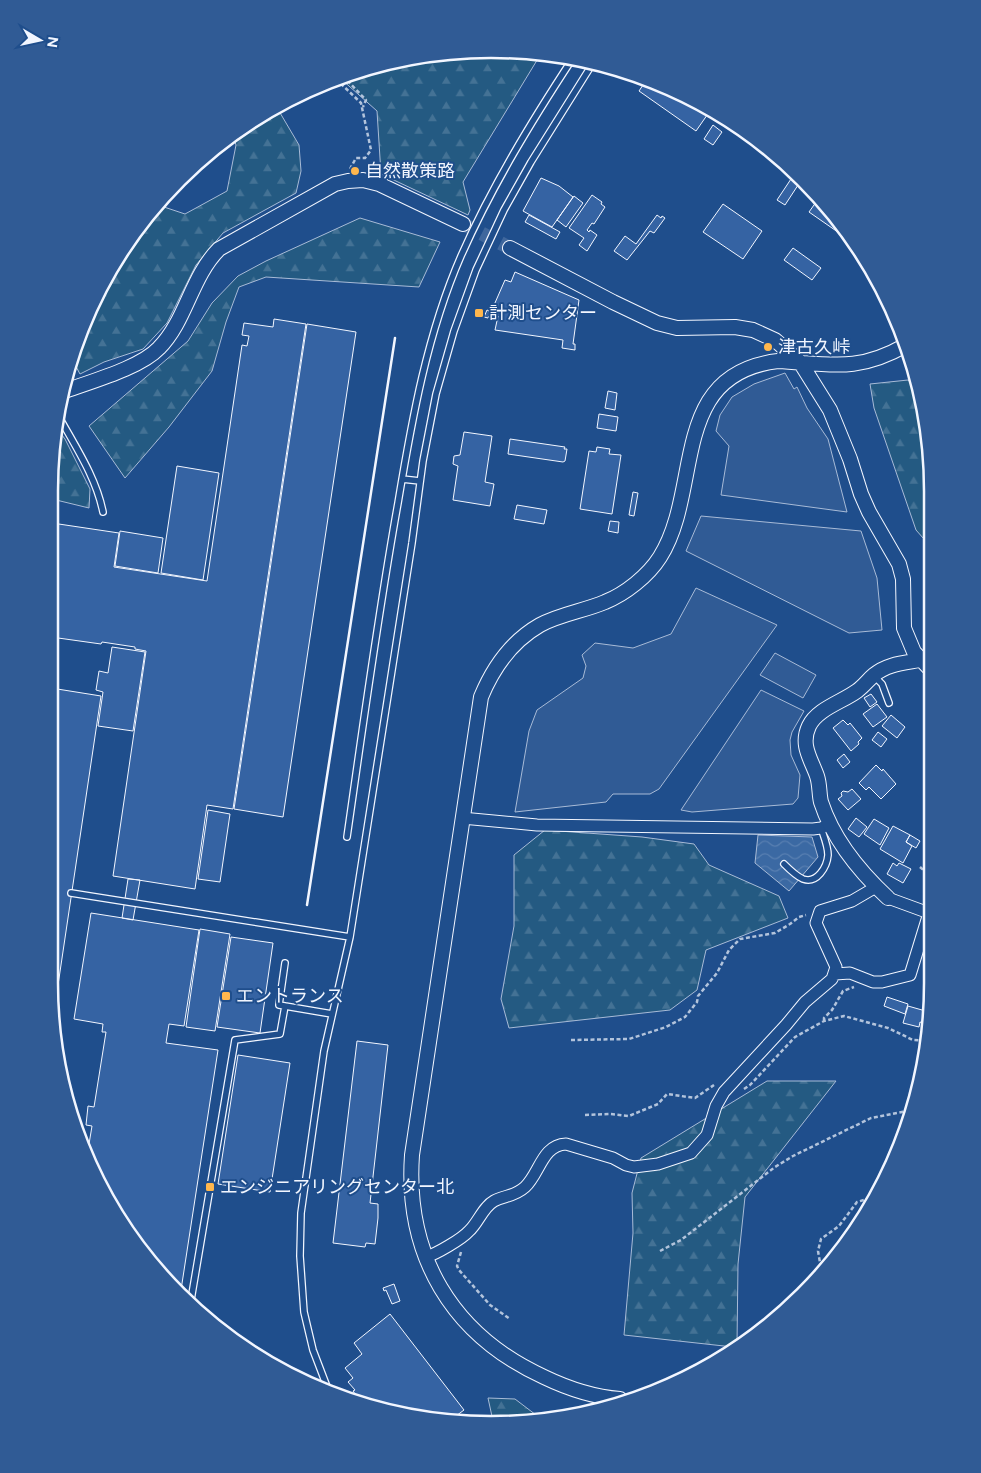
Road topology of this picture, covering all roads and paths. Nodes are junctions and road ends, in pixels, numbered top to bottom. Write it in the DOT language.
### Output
graph roads {
  1 [pos="568,65"];
  2 [pos="589,69"];
  3 [pos="348,81"];
  4 [pos="341,84"];
  5 [pos="362,108"];
  6 [pos="348,181"];
  7 [pos="463,224"];
  8 [pos="510,248"];
  9 [pos="900,348"];
  10 [pos="800,362"];
  11 [pos="70,389"];
  12 [pos="63,424"];
  13 [pos="402,479"];
  14 [pos="420,481"];
  15 [pos="103,512"];
  16 [pos="924,661"];
  17 [pos="924,665"];
  18 [pos="874,676"];
  19 [pos="889,703"];
  20 [pos="462,818"];
  21 [pos="826,826"];
  22 [pos="347,837"];
  23 [pos="784,864"];
  24 [pos="920,867"];
  25 [pos="924,870"];
  26 [pos="876,887"];
  27 [pos="71,892"];
  28 [pos="888,898"];
  29 [pos="820,910"];
  30 [pos="924,911"];
  31 [pos="924,929"];
  32 [pos="350,937"];
  33 [pos="285,963"];
  34 [pos="835,974"];
  35 [pos="854,974"];
  36 [pos="285,1006"];
  37 [pos="332,1014"];
  38 [pos="824,1021"];
  39 [pos="571,1040"];
  40 [pos="920,1040"];
  41 [pos="717,1084"];
  42 [pos="744,1089"];
  43 [pos="695,1098"];
  44 [pos="691,1102"];
  45 [pos="904,1112"];
  46 [pos="585,1115"];
  47 [pos="865,1200"];
  48 [pos="465,1234"];
  49 [pos="660,1251"];
  50 [pos="426,1257"];
  51 [pos="820,1263"];
  52 [pos="192,1296"];
  53 [pos="510,1319"];
  54 [pos="326,1383"];
  55 [pos="611,1398"];
  1 -- 13 [label="lane"];
  2 -- 14 [label="lane"];
  3 -- 5 [label="path"];
  4 -- 5 [label="path"];
  5 -- 6 [label="path"];
  6 -- 7 [label="street"];
  6 -- 11 [label="street"];
  8 -- 10 [label="street"];
  9 -- 10 [label="street"];
  10 -- 16 [label="street"];
  10 -- 20 [label="street"];
  12 -- 15 [label="lane"];
  13 -- 14 [label="lane"];
  13 -- 22 [label="lane"];
  14 -- 32 [label="lane"];
  17 -- 18 [label="street"];
  18 -- 19 [label="lane"];
  18 -- 21 [label="street"];
  20 -- 21 [label="street"];
  20 -- 50 [label="street"];
  21 -- 23 [label="lane"];
  21 -- 26 [label="street"];
  24 -- 25 [label="path"];
  26 -- 28 [label="street"];
  26 -- 29 [label="street"];
  27 -- 32 [label="lane"];
  28 -- 30 [label="street"];
  29 -- 34 [label="street"];
  29 -- 39 [label="path"];
  31 -- 35 [label="street"];
  32 -- 37 [label="lane"];
  33 -- 36 [label="lane"];
  34 -- 35 [label="street"];
  34 -- 48 [label="street"];
  35 -- 38 [label="path"];
  36 -- 37 [label="lane"];
  36 -- 52 [label="lane"];
  37 -- 54 [label="lane"];
  38 -- 40 [label="path"];
  38 -- 42 [label="path"];
  41 -- 43 [label="path"];
  43 -- 44 [label="path"];
  43 -- 46 [label="path"];
  45 -- 49 [label="path"];
  47 -- 51 [label="path"];
  48 -- 50 [label="street"];
  48 -- 53 [label="path"];
  50 -- 55 [label="street"];
}
